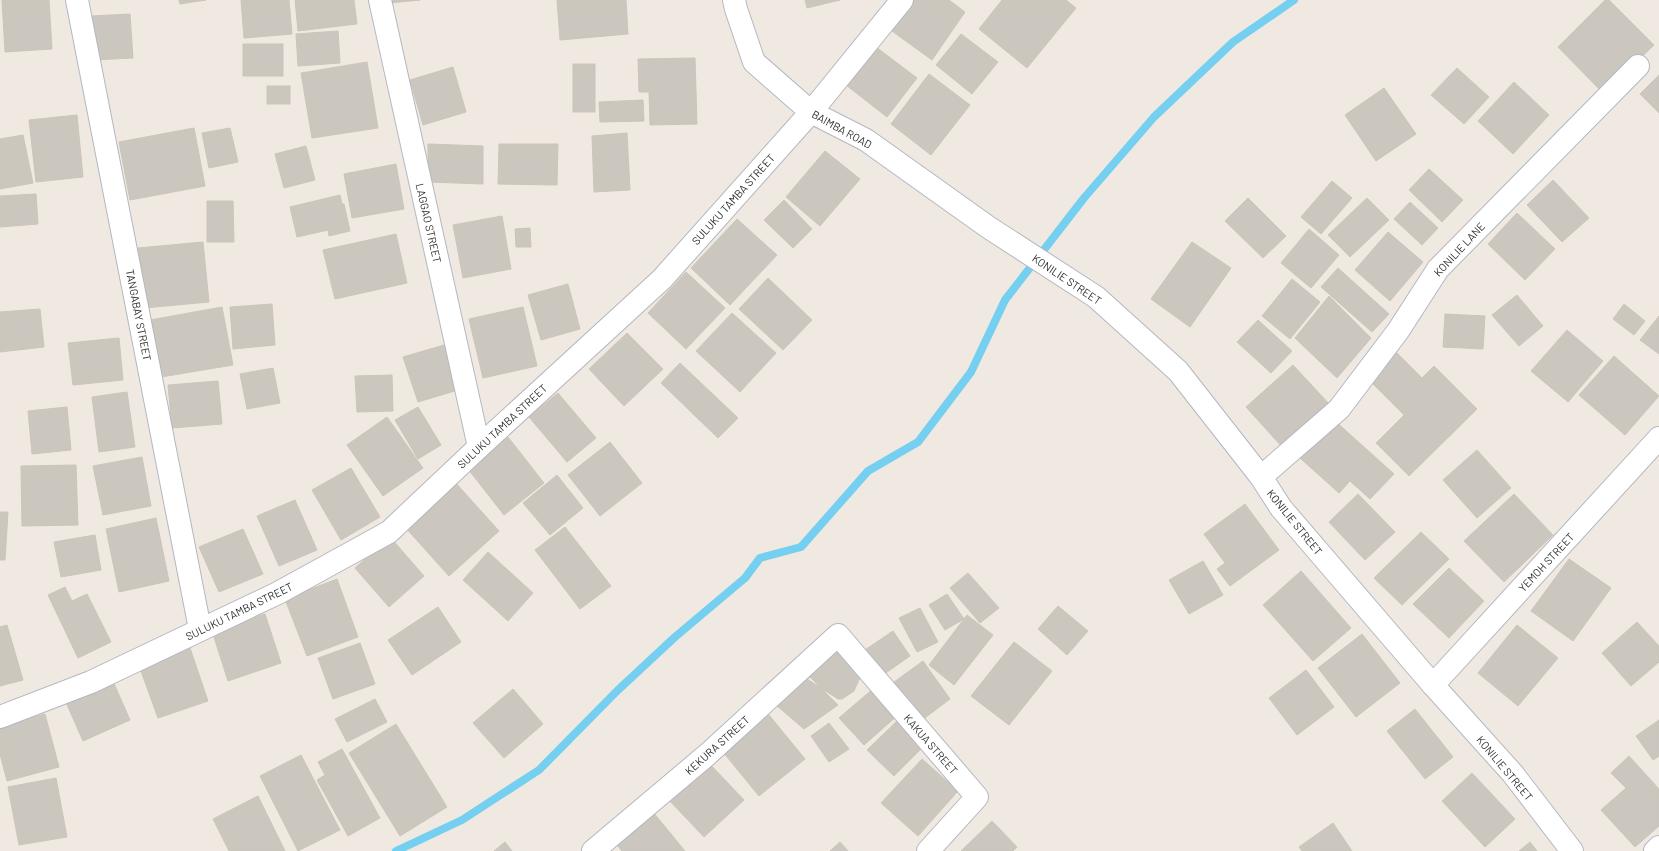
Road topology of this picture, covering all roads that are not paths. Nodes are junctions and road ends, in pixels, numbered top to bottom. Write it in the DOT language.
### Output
graph roads {
  1 [pos="77,0"];
  2 [pos="380,0"];
  3 [pos="734,0"];
  4 [pos="902,0"];
  5 [pos="1638,66"];
  6 [pos="811,112"];
  7 [pos="988,227"];
  8 [pos="1659,438"];
  9 [pos="479,447"];
  10 [pos="1261,477"];
  11 [pos="200,629"];
  12 [pos="838,635"];
  13 [pos="1433,685"];
  14 [pos="0,717"];
  15 [pos="1659,848"];
  16 [pos="593,851"];
  17 [pos="928,851"];
  18 [pos="1572,851"];
  19 [pos="1655,851"];
  1 -- 11 [label="street, TANGABAY STREET"];
  2 -- 9 [label="street, LAGGAO STREET"];
  3 -- 6 [label="street, BAIMBA ROAD"];
  4 -- 6 [label="street, SULUKU TAMBA STREET"];
  5 -- 10 [label="street, KONILIE LANE"];
  6 -- 7 [label="street, BAIMBA ROAD"];
  6 -- 9 [label="street, SULUKU TAMBA STREET"];
  7 -- 10 [label="street, KONILIE STREET"];
  8 -- 13 [label="street, YEMOH STREET"];
  9 -- 11 [label="street, SULUKU TAMBA STREET"];
  10 -- 13 [label="street, KONILIE STREET"];
  11 -- 14 [label="street, SULUKU TAMBA STREET"];
  12 -- 16 [label="street, KEKURA STREET"];
  12 -- 17 [label="street, KAKUA STREET"];
  13 -- 18 [label="street, KONILIE STREET"];
  15 -- 19 [label="street"];
}
